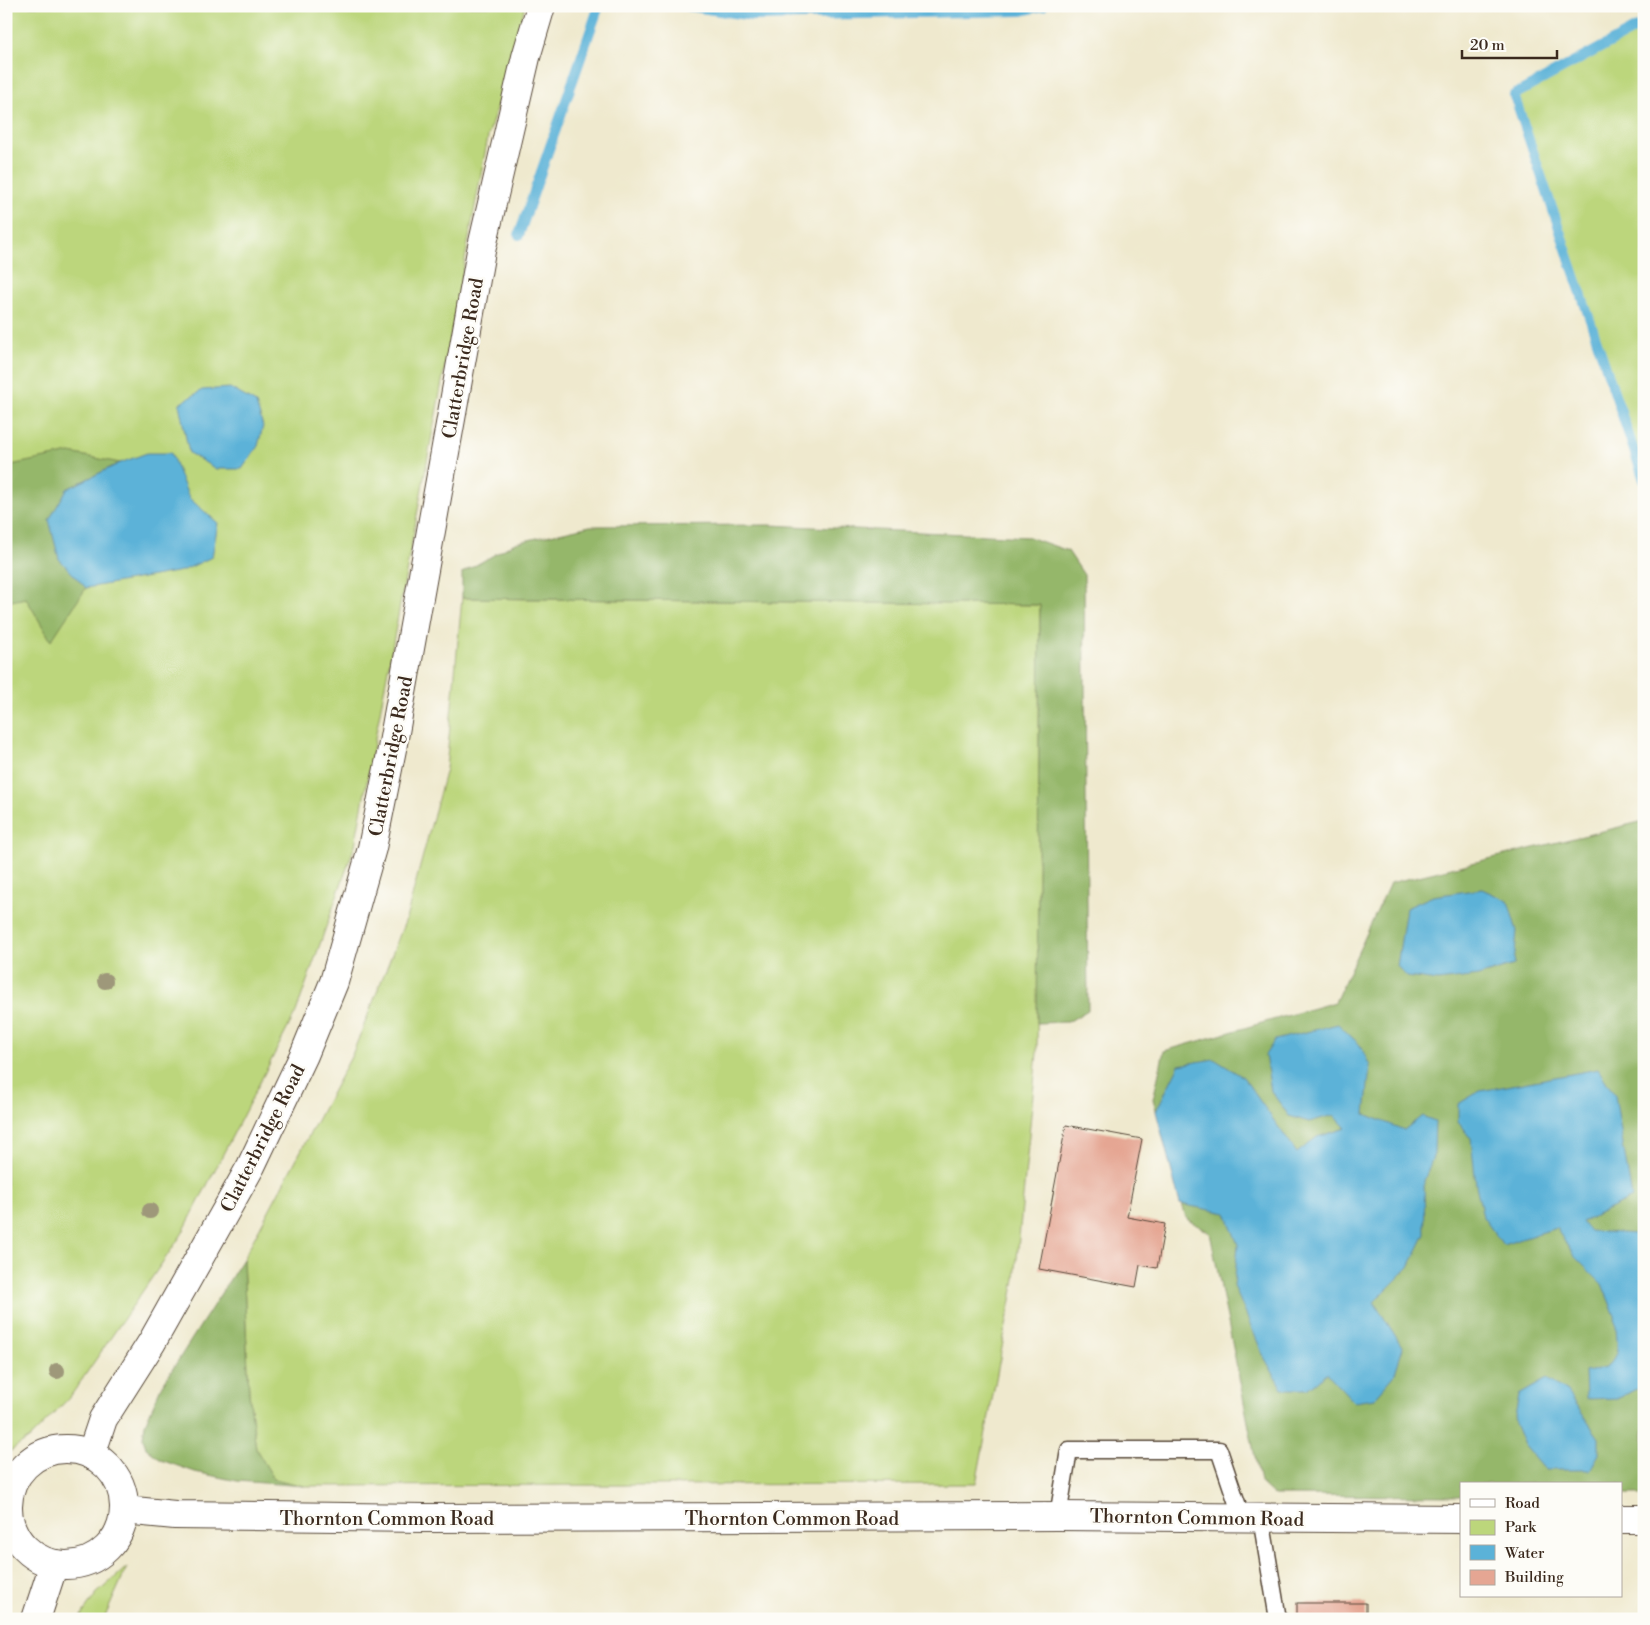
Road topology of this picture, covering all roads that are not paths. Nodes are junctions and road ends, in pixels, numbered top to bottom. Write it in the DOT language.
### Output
graph roads {
  1 [pos="541,6"];
  2 [pos="91,1455"];
  3 [pos="124,1510"];
  4 [pos="7,1512"];
  5 [pos="1058,1516"];
  6 [pos="1252,1518"];
  7 [pos="1460,1519"];
  8 [pos="1622,1519"];
  9 [pos="1644,1519"];
  10 [pos="54,1564"];
  11 [pos="36,1619"];
  12 [pos="1278,1619"];
  1 -- 2 [label="main road, Clatterbridge Road"];
  2 -- 3 [label="main road"];
  2 -- 4 [label="main road"];
  3 -- 5 [label="main road, Thornton Common Road"];
  3 -- 10 [label="main road"];
  4 -- 10 [label="main road"];
  5 -- 6 [label="main road, Thornton Common Road"];
  5 -- 6 [label="lane"];
  6 -- 7 [label="main road, Thornton Common Road"];
  6 -- 12 [label="lane"];
  8 -- 9 [label="main road"];
  10 -- 11 [label="main road"];
}
